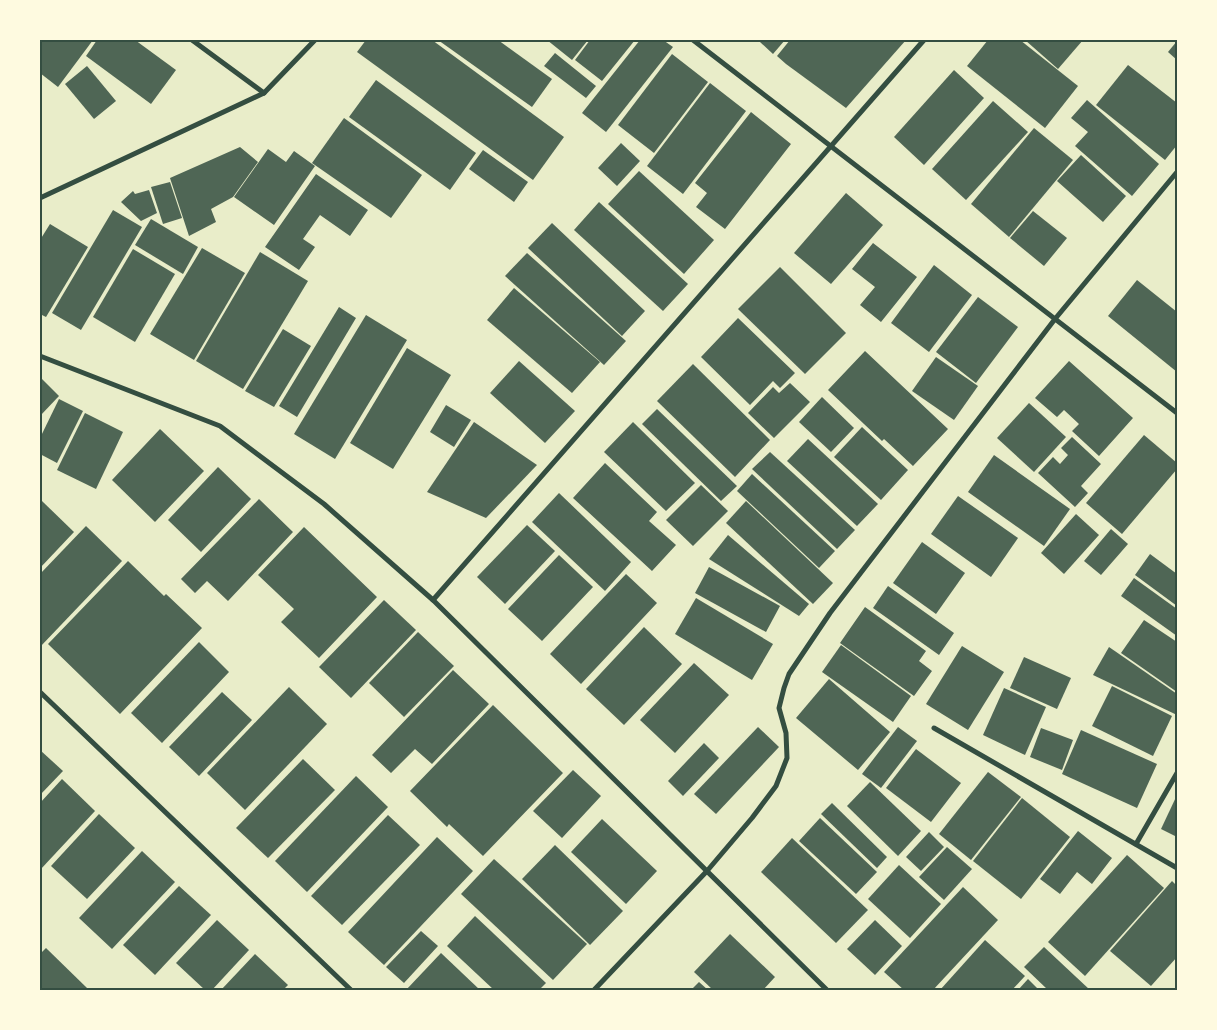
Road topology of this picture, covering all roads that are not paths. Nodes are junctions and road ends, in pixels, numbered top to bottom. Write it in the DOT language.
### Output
graph roads {
  1 [pos="192,40"];
  2 [pos="315,40"];
  3 [pos="693,40"];
  4 [pos="924,40"];
  5 [pos="264,93"];
  6 [pos="830,146"];
  7 [pos="1177,172"];
  8 [pos="40,198"];
  9 [pos="1056,319"];
  10 [pos="40,356"];
  11 [pos="1177,413"];
  12 [pos="433,600"];
  13 [pos="40,692"];
  14 [pos="934,728"];
  15 [pos="1177,773"];
  16 [pos="1136,844"];
  17 [pos="1177,868"];
  18 [pos="707,871"];
  19 [pos="351,990"];
  20 [pos="594,990"];
  21 [pos="827,990"];
  1 -- 5 [label="street"];
  2 -- 5 [label="street"];
  3 -- 6 [label="street"];
  4 -- 6 [label="street"];
  5 -- 8 [label="street"];
  6 -- 9 [label="street"];
  6 -- 12 [label="street"];
  7 -- 9 [label="street"];
  9 -- 11 [label="street"];
  9 -- 18 [label="street"];
  10 -- 12 [label="street"];
  12 -- 18 [label="street"];
  13 -- 19 [label="street"];
  14 -- 16 [label="street"];
  15 -- 16 [label="street"];
  16 -- 17 [label="street"];
  18 -- 20 [label="street"];
  18 -- 21 [label="street"];
}
